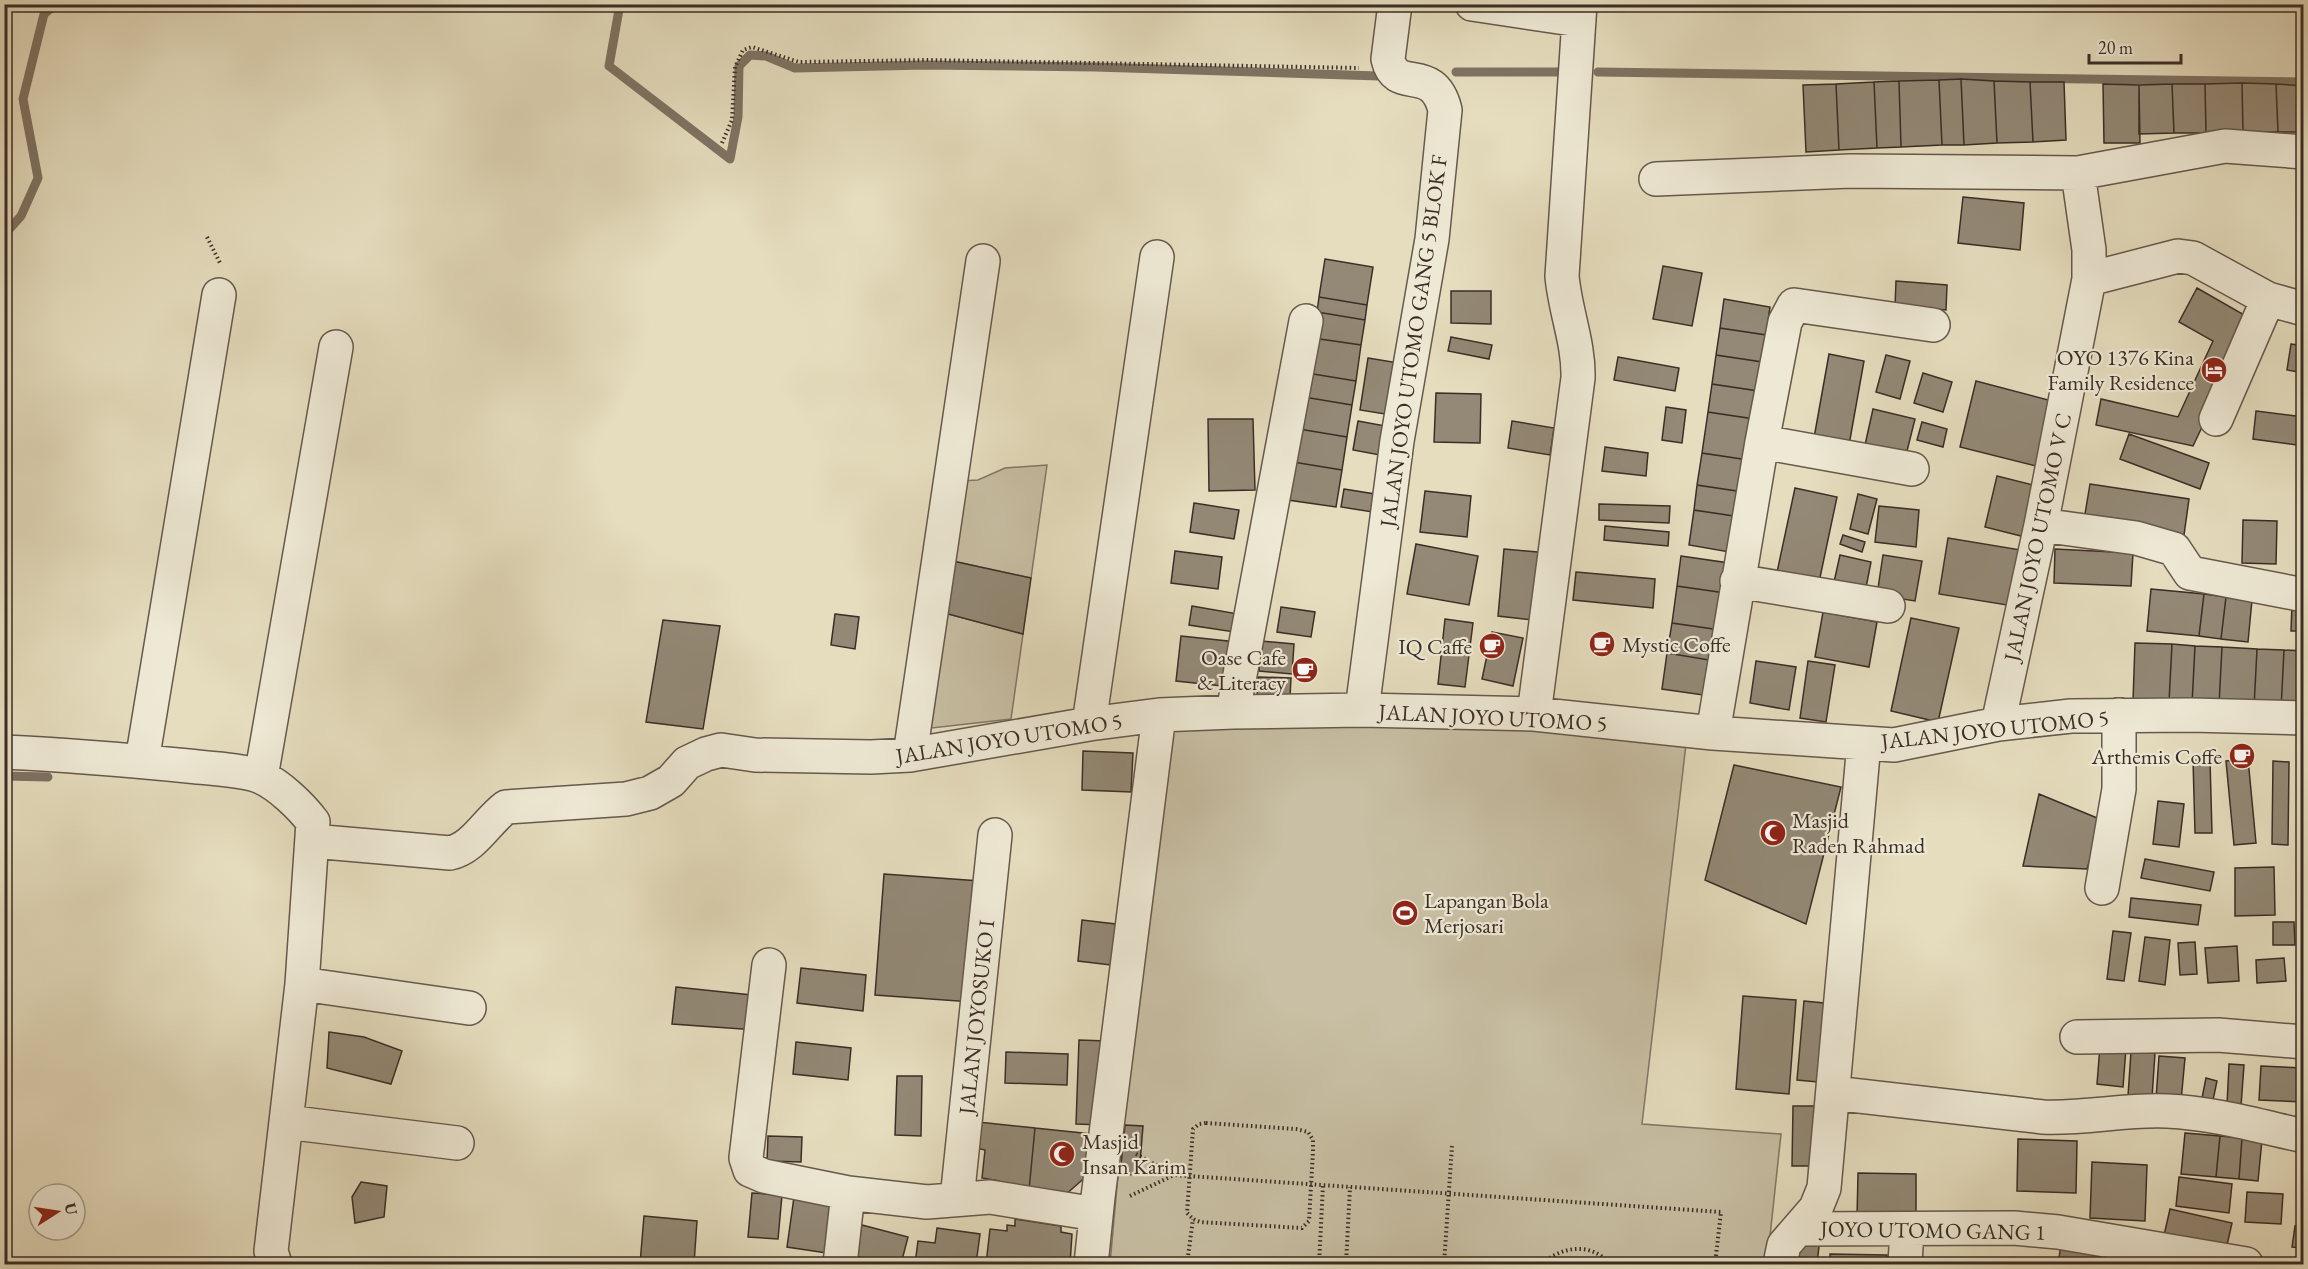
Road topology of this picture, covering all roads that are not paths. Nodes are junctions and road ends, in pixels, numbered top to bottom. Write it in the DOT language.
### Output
graph roads {
  1 [pos="1395,4"];
  2 [pos="1472,4"];
  3 [pos="1580,12"];
  4 [pos="2304,152"];
  5 [pos="2078,173"];
  6 [pos="1656,179"];
  7 [pos="1157,257"];
  8 [pos="982,261"];
  9 [pos="2089,279"];
  10 [pos="219,295"];
  11 [pos="2268,299"];
  12 [pos="2304,309"];
  13 [pos="1306,321"];
  14 [pos="1933,325"];
  15 [pos="336,347"];
  16 [pos="2216,419"];
  17 [pos="1762,442"];
  18 [pos="1912,469"];
  19 [pos="2041,525"];
  20 [pos="1737,582"];
  21 [pos="2304,595"];
  22 [pos="1887,606"];
  23 [pos="1362,710"];
  24 [pos="1233,712"];
  25 [pos="1534,714"];
  26 [pos="2119,715"];
  27 [pos="2304,718"];
  28 [pos="1089,724"];
  29 [pos="1998,724"];
  30 [pos="1158,728"];
  31 [pos="1713,733"];
  32 [pos="1864,743"];
  33 [pos="4,753"];
  34 [pos="910,755"];
  35 [pos="142,761"];
  36 [pos="261,777"];
  37 [pos="995,834"];
  38 [pos="312,841"];
  39 [pos="2102,888"];
  40 [pos="769,965"];
  41 [pos="302,984"];
  42 [pos="469,1008"];
  43 [pos="2077,1037"];
  44 [pos="2304,1042"];
  45 [pos="1833,1093"];
  46 [pos="286,1122"];
  47 [pos="2304,1136"];
  48 [pos="456,1143"];
  49 [pos="848,1192"];
  50 [pos="957,1199"];
  51 [pos="1097,1205"];
  52 [pos="1798,1228"];
  53 [pos="1907,1229"];
  54 [pos="275,1264"];
  55 [pos="840,1264"];
  56 [pos="1092,1264"];
  57 [pos="1780,1264"];
  58 [pos="1905,1264"];
  59 [pos="2246,1264"];
  1 -- 23 [label="street, JALAN JOYO UTOMO GANG 5 BLOK F"];
  2 -- 3 [label="street"];
  3 -- 25 [label="street"];
  4 -- 5 [label="street"];
  5 -- 6 [label="street"];
  5 -- 9 [label="street, JALAN JOYO UTOMO V C"];
  7 -- 28 [label="street"];
  8 -- 34 [label="street"];
  9 -- 11 [label="street"];
  9 -- 19 [label="street, JALAN JOYO UTOMO V C"];
  10 -- 35 [label="street"];
  11 -- 12 [label="street"];
  11 -- 16 [label="street"];
  13 -- 24 [label="street"];
  14 -- 17 [label="street"];
  15 -- 36 [label="street"];
  17 -- 18 [label="street"];
  17 -- 20 [label="street"];
  19 -- 21 [label="street"];
  19 -- 29 [label="street, JALAN JOYO UTOMO V C"];
  20 -- 22 [label="street"];
  20 -- 31 [label="street"];
  23 -- 24 [label="street, JALAN JOYO UTOMO 5"];
  23 -- 25 [label="street, JALAN JOYO UTOMO 5"];
  24 -- 30 [label="street, JALAN JOYO UTOMO 5"];
  25 -- 31 [label="street, JALAN JOYO UTOMO 5"];
  26 -- 27 [label="street, JALAN JOYO UTOMO 5"];
  26 -- 29 [label="street, JALAN JOYO UTOMO 5"];
  26 -- 39 [label="street"];
  28 -- 30 [label="street, JALAN JOYO UTOMO 5"];
  28 -- 34 [label="street, JALAN JOYO UTOMO 5"];
  29 -- 32 [label="street, JALAN JOYO UTOMO 5"];
  30 -- 51 [label="street"];
  31 -- 32 [label="street, JALAN JOYO UTOMO 5"];
  32 -- 45 [label="street"];
  33 -- 35 [label="street"];
  34 -- 38 [label="street, JALAN JOYO UTOMO 5"];
  35 -- 36 [label="street"];
  36 -- 38 [label="street"];
  37 -- 50 [label="street, JALAN JOYOSUKO I"];
  38 -- 41 [label="street"];
  40 -- 49 [label="street"];
  41 -- 42 [label="street"];
  41 -- 46 [label="street"];
  43 -- 44 [label="street"];
  45 -- 47 [label="street"];
  45 -- 52 [label="street"];
  46 -- 48 [label="street"];
  46 -- 54 [label="street"];
  49 -- 50 [label="street"];
  49 -- 55 [label="street"];
  50 -- 51 [label="street"];
  51 -- 56 [label="street"];
  52 -- 53 [label="street, JOYO UTOMO GANG 1"];
  52 -- 57 [label="street"];
  53 -- 58 [label="street"];
  53 -- 59 [label="street, JOYO UTOMO GANG 1"];
}
